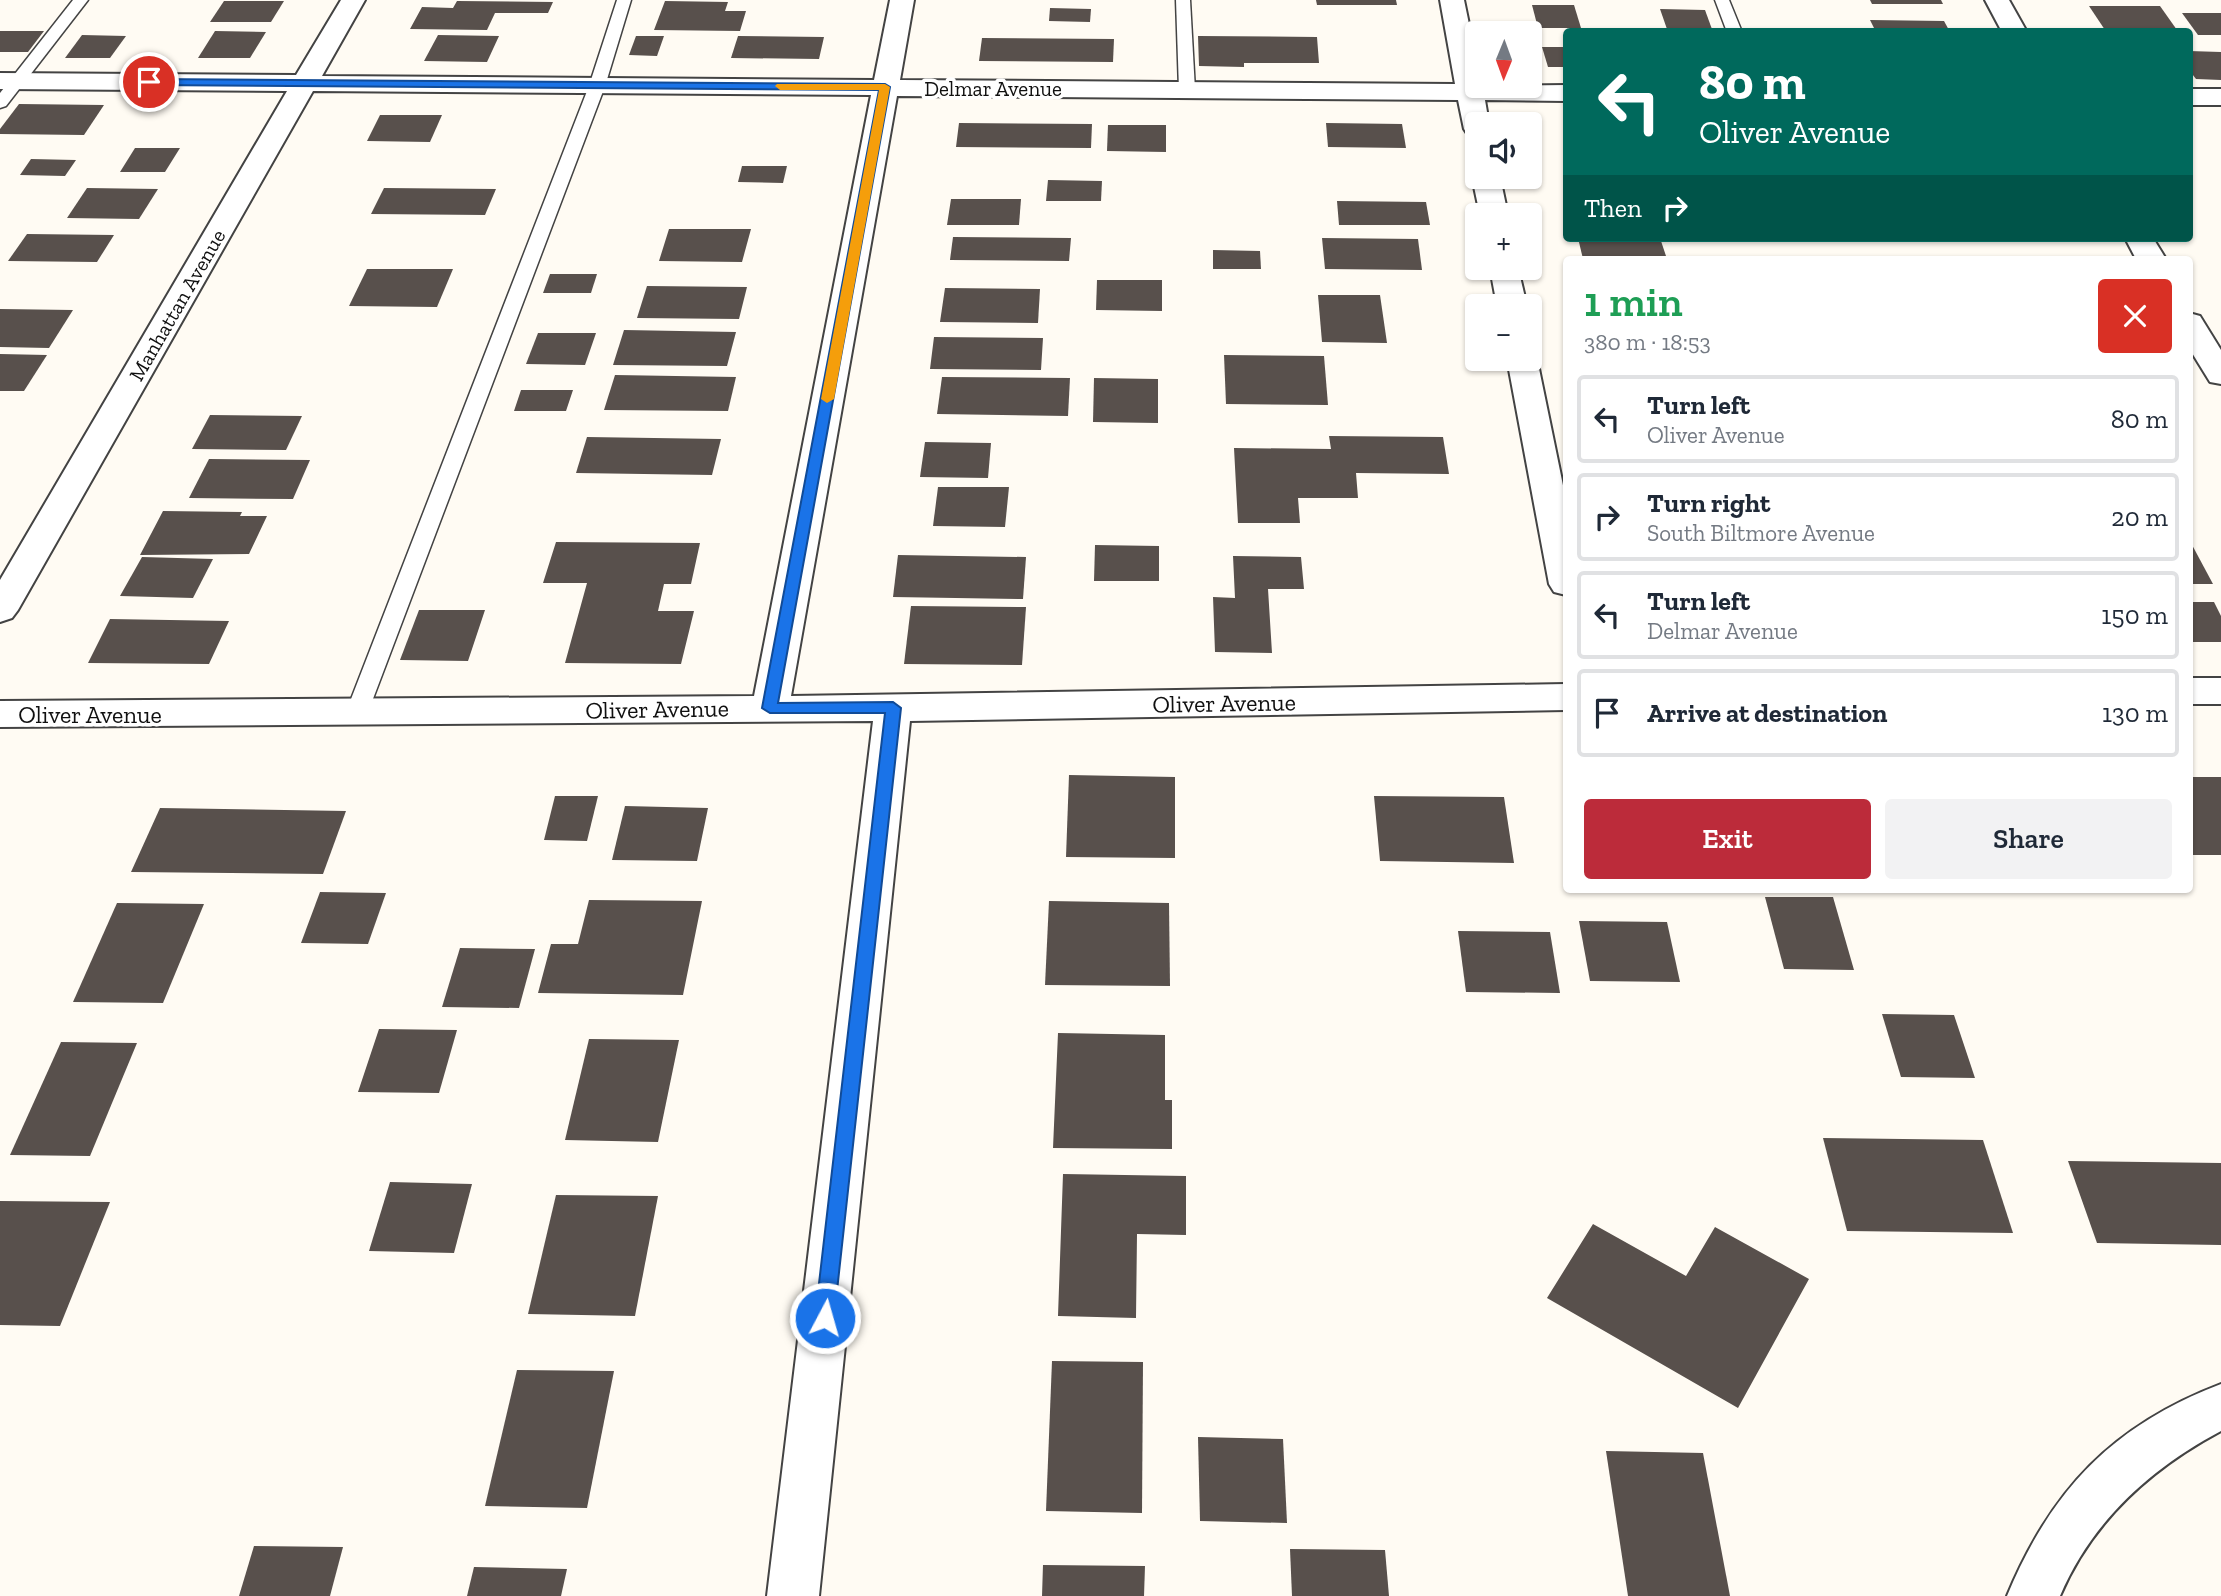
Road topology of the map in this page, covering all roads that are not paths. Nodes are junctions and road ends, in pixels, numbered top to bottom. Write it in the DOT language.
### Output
graph roads {
  1 [pos="81,0"];
  2 [pos="354,0"];
  3 [pos="624,0"];
  4 [pos="902,0"];
  5 [pos="1183,0"];
  6 [pos="1452,0"];
  7 [pos="1722,0"];
  8 [pos="1997,0"];
  9 [pos="1733,28"];
  10 [pos="2013,28"];
  11 [pos="1465,66"];
  12 [pos="9,81"];
  13 [pos="305,84"];
  14 [pos="597,86"];
  15 [pos="885,87"];
  16 [pos="1187,90"];
  17 [pos="1465,92"];
  18 [pos="1542,93"];
  19 [pos="1563,93"];
  20 [pos="2193,97"];
  21 [pos="2221,97"];
  22 [pos="0,103"];
  23 [pos="2193,329"];
  24 [pos="1524,371"];
  25 [pos="2221,375"];
  26 [pos="1563,569"];
  27 [pos="0,610"];
  28 [pos="2193,691"];
  29 [pos="2221,691"];
  30 [pos="1563,697"];
  31 [pos="770,708"];
  32 [pos="893,708"];
  33 [pos="357,712"];
  34 [pos="0,714"];
  35 [pos="2204,1416"];
  36 [pos="793,1596"];
  37 [pos="2033,1596"];
  1 -- 12 [label="lane"];
  2 -- 13 [label="street, Manhattan Avenue"];
  3 -- 14 [label="lane"];
  4 -- 15 [label="street"];
  5 -- 16 [label="lane"];
  6 -- 11 [label="street"];
  7 -- 9 [label="lane"];
  8 -- 10 [label="street"];
  12 -- 13 [label="street, Delmar Avenue"];
  12 -- 22 [label="lane"];
  13 -- 14 [label="street, Delmar Avenue"];
  13 -- 27 [label="street, Manhattan Avenue"];
  14 -- 15 [label="street, Delmar Avenue"];
  14 -- 33 [label="lane"];
  15 -- 16 [label="street, Delmar Avenue"];
  15 -- 31 [label="street"];
  16 -- 17 [label="street, Delmar Avenue"];
  18 -- 19 [label="street, Delmar Avenue"];
  20 -- 21 [label="street"];
  23 -- 25 [label="street"];
  24 -- 26 [label="street"];
  28 -- 29 [label="street"];
  30 -- 32 [label="street, Oliver Avenue"];
  31 -- 32 [label="street, Oliver Avenue"];
  31 -- 33 [label="street, Oliver Avenue"];
  32 -- 36 [label="street"];
  33 -- 34 [label="street, Oliver Avenue"];
  35 -- 37 [label="street"];
}
